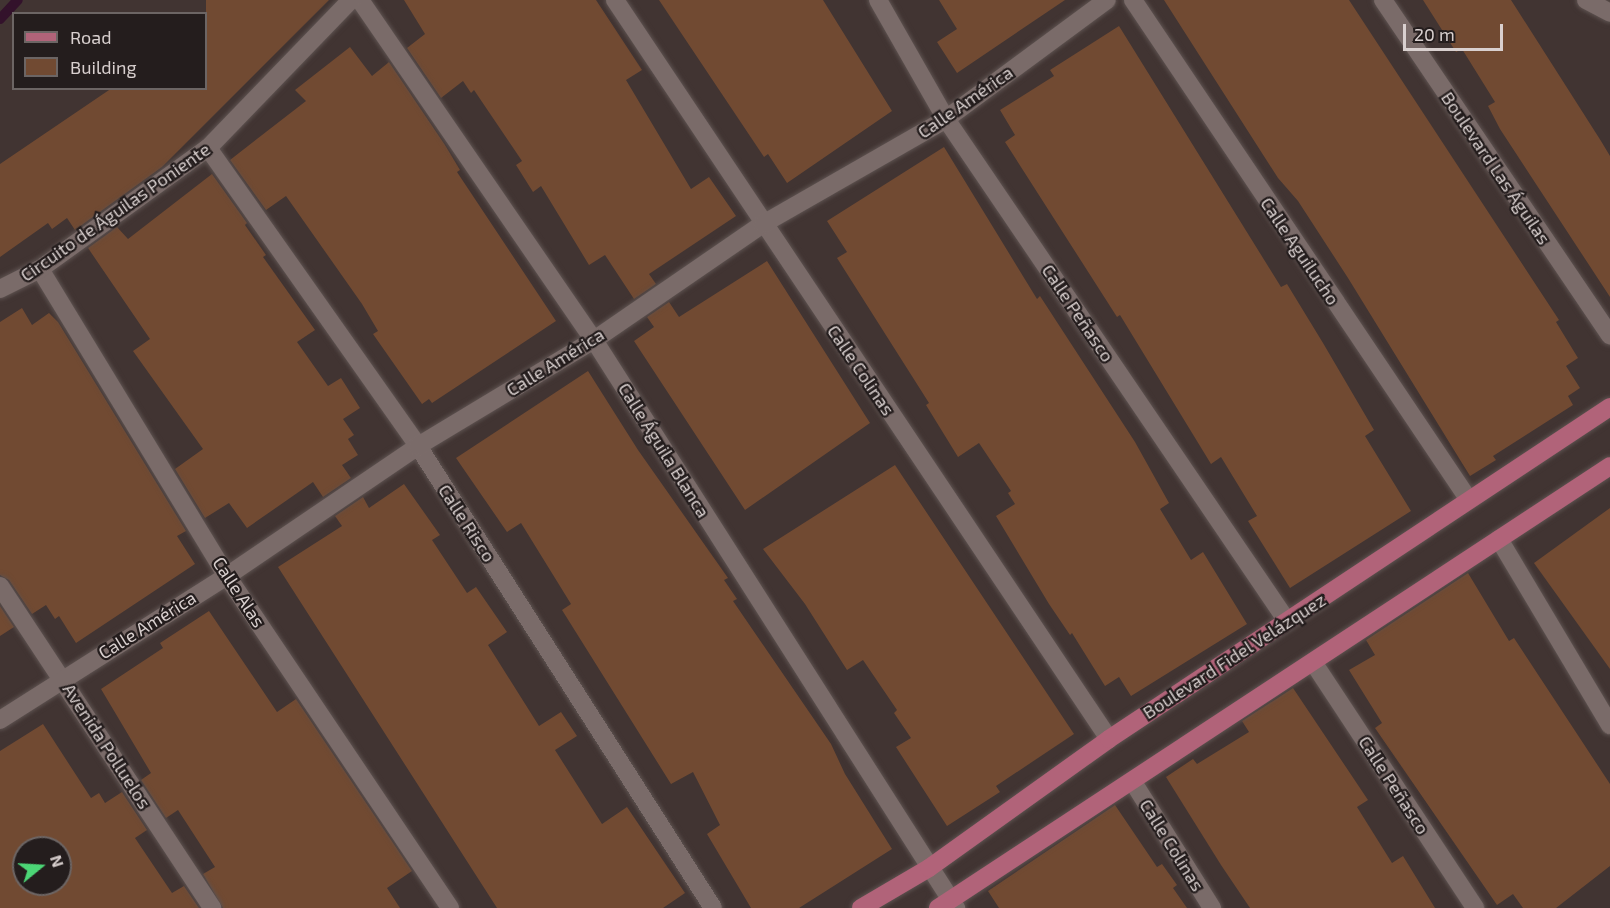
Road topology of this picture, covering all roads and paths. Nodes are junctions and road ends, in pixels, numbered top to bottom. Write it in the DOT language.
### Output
graph roads {
  1 [pos="351,0"];
  2 [pos="360,0"];
  3 [pos="615,0"];
  4 [pos="878,0"];
  5 [pos="1107,0"];
  6 [pos="1133,0"];
  7 [pos="1383,0"];
  8 [pos="1586,0"];
  9 [pos="1610,13"];
  10 [pos="946,119"];
  11 [pos="208,148"];
  12 [pos="763,224"];
  13 [pos="40,269"];
  14 [pos="0,289"];
  15 [pos="1610,335"];
  16 [pos="594,340"];
  17 [pos="1610,407"];
  18 [pos="418,446"];
  19 [pos="1610,466"];
  20 [pos="1469,501"];
  21 [pos="1499,539"];
  22 [pos="227,576"];
  23 [pos="0,586"];
  24 [pos="1287,621"];
  25 [pos="1312,662"];
  26 [pos="62,678"];
  27 [pos="0,720"];
  28 [pos="1610,724"];
  29 [pos="1108,739"];
  30 [pos="1133,782"];
  31 [pos="929,868"];
  32 [pos="948,905"];
  33 [pos="212,908"];
  34 [pos="450,908"];
  35 [pos="713,908"];
  36 [pos="861,908"];
  37 [pos="1212,908"];
  38 [pos="1475,908"];
  1 -- 11 [label="street, Circuito de Águilas Poniente"];
  2 -- 16 [label="street, Calle Águila Blanca"];
  3 -- 12 [label="street, Calle Colinas"];
  4 -- 10 [label="street, Calle Peñasco"];
  5 -- 10 [label="street, Calle América"];
  6 -- 20 [label="street, Calle Aguilucho"];
  7 -- 15 [label="street, Boulevard Las Águilas"];
  8 -- 9 [label="street"];
  10 -- 12 [label="street, Calle América"];
  10 -- 24 [label="street, Calle Peñasco"];
  11 -- 13 [label="street, Circuito de Águilas Poniente"];
  11 -- 18 [label="street, Calle Risco"];
  12 -- 16 [label="street, Calle América"];
  12 -- 29 [label="street, Calle Colinas"];
  13 -- 14 [label="street, Circuito de Águilas Poniente"];
  13 -- 22 [label="street, Calle Alas"];
  16 -- 18 [label="street, Calle América"];
  16 -- 31 [label="street, Calle Águila Blanca"];
  17 -- 20 [label="main road, Boulevard Fidel Velázquez"];
  18 -- 22 [label="street, Calle América"];
  18 -- 35 [label="street, Calle Risco"];
  19 -- 21 [label="main road"];
  20 -- 24 [label="main road, Boulevard Fidel Velázquez"];
  21 -- 25 [label="main road"];
  21 -- 28 [label="street"];
  22 -- 26 [label="street, Calle América"];
  22 -- 34 [label="street, Calle Alas"];
  23 -- 26 [label="street, Avenida Polluelos"];
  24 -- 29 [label="main road, Boulevard Fidel Velázquez"];
  25 -- 30 [label="main road"];
  25 -- 38 [label="street, Calle Peñasco"];
  26 -- 27 [label="street, Calle América"];
  26 -- 33 [label="street, Avenida Polluelos"];
  29 -- 31 [label="main road, Boulevard Fidel Velázquez"];
  30 -- 32 [label="main road"];
  30 -- 37 [label="street, Calle Colinas"];
  31 -- 32 [label="street, Calle Águila Blanca"];
  31 -- 36 [label="main road, Boulevard Fidel Velázquez"];
}
